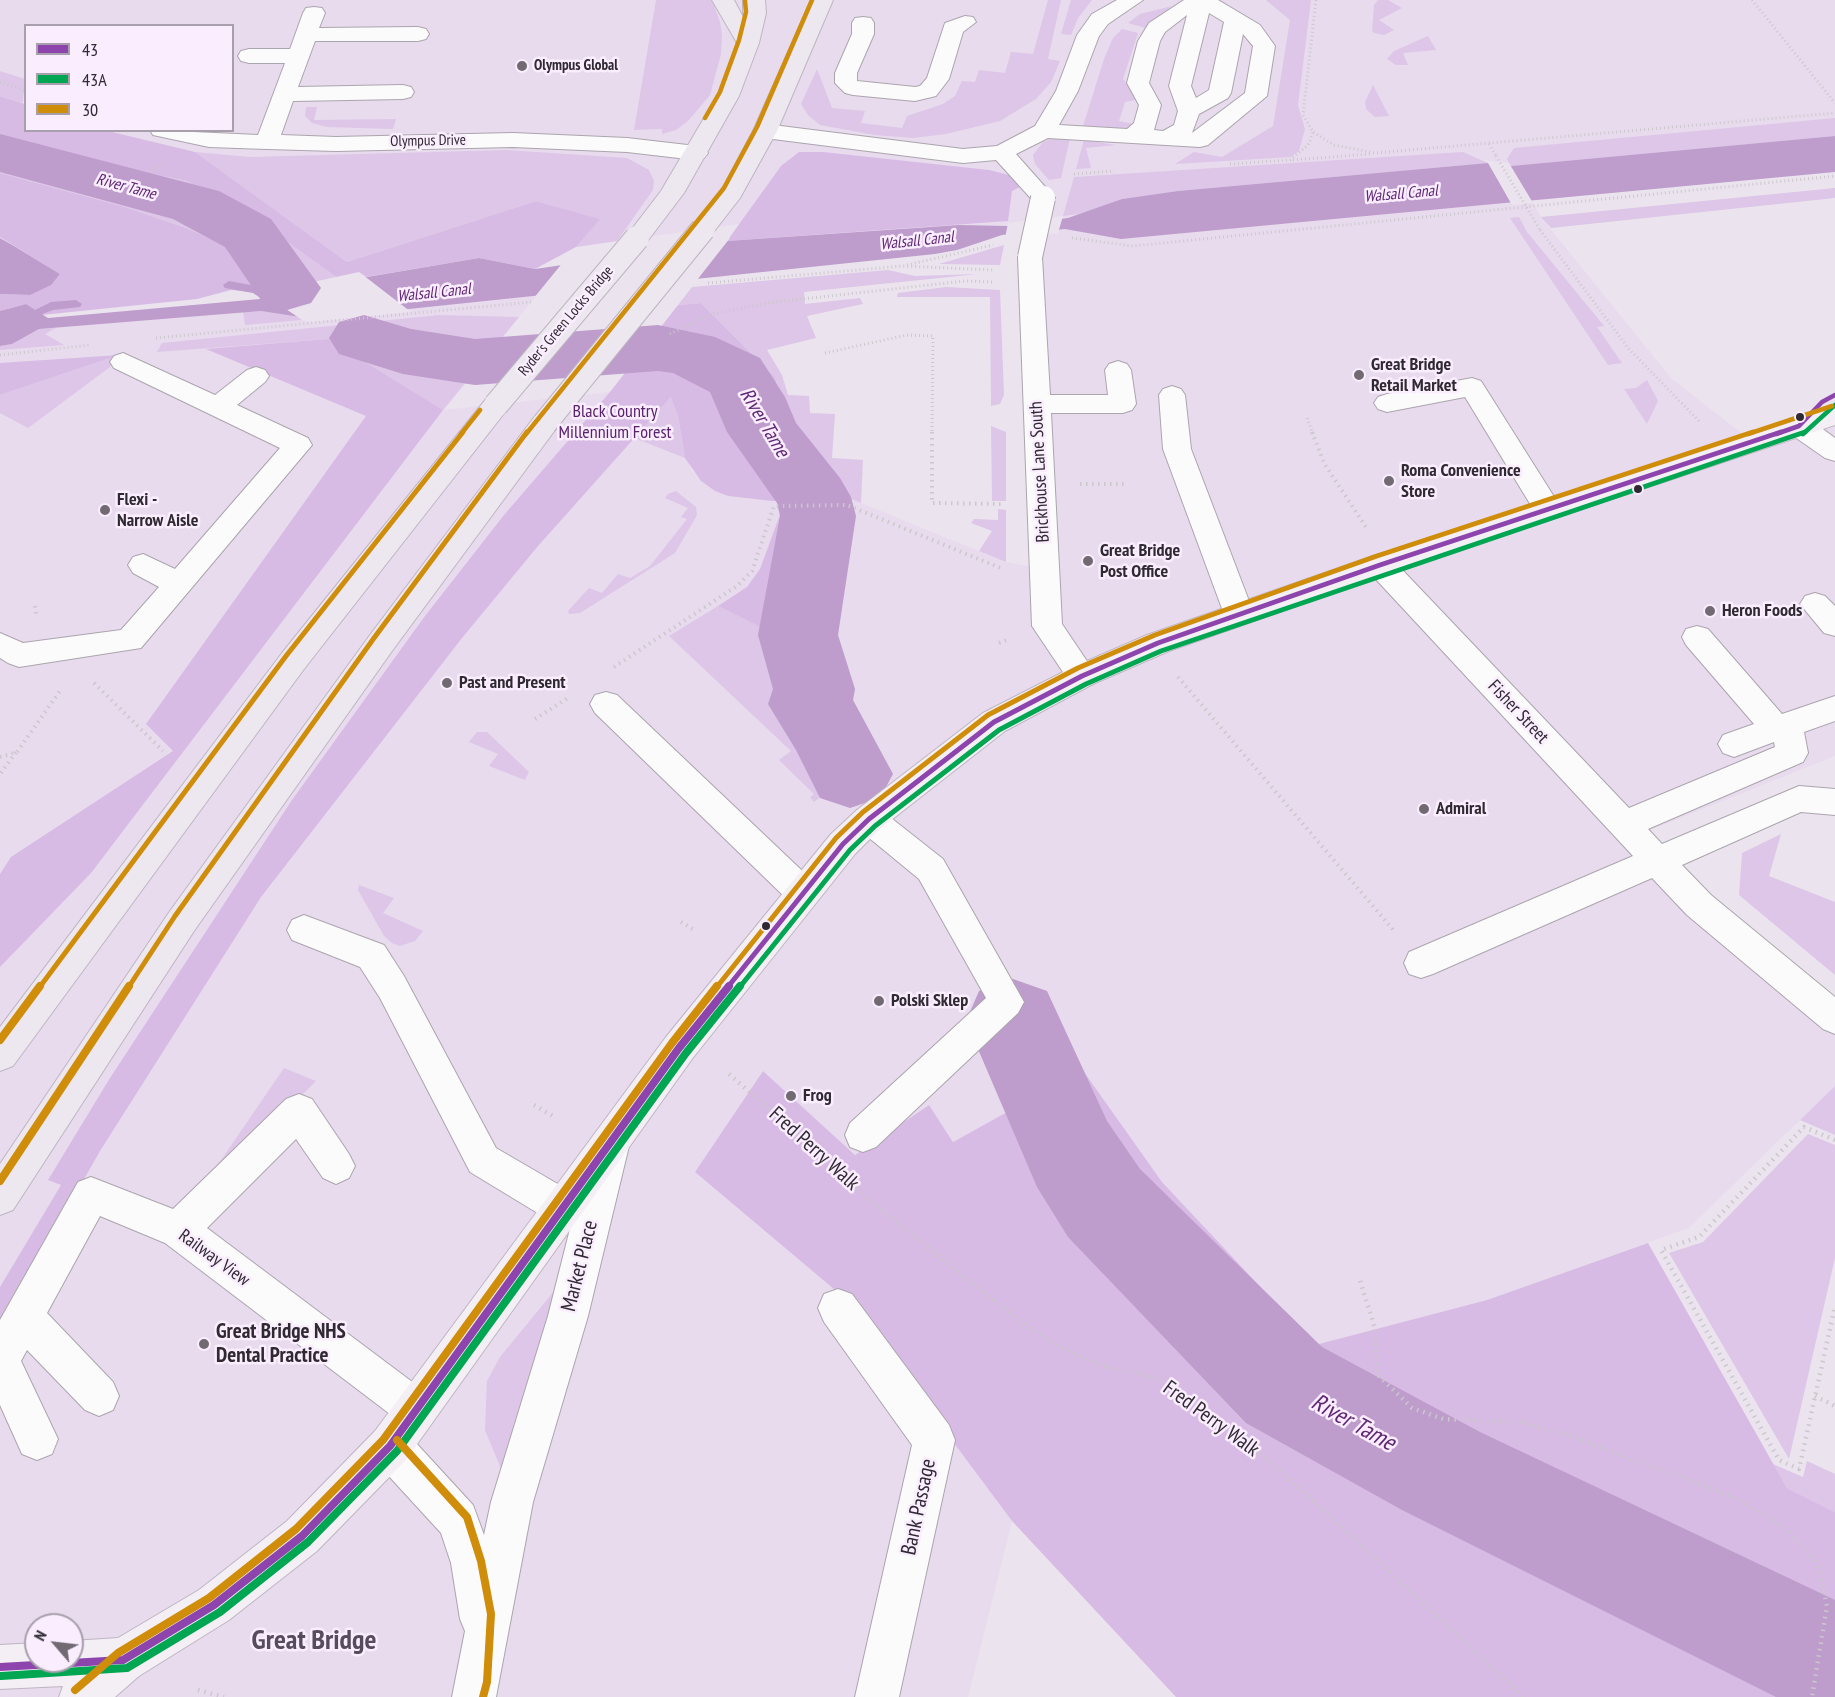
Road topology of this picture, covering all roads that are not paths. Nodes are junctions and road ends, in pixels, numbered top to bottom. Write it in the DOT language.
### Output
graph roads {
  1 [pos="723,0"];
  2 [pos="754,0"];
  3 [pos="822,0"];
  4 [pos="1132,0"];
  5 [pos="1199,1"];
  6 [pos="1103,10"];
  7 [pos="314,13"];
  8 [pos="1230,17"];
  9 [pos="965,22"];
  10 [pos="862,23"];
  11 [pos="418,34"];
  12 [pos="748,44"];
  13 [pos="303,46"];
  14 [pos="249,56"];
  15 [pos="1067,91"];
  16 [pos="403,92"];
  17 [pos="285,94"];
  18 [pos="1190,111"];
  19 [pos="765,131"];
  20 [pos="1044,131"];
  21 [pos="171,132"];
  22 [pos="999,137"];
  23 [pos="1131,137"];
  24 [pos="1168,138"];
  25 [pos="267,142"];
  26 [pos="696,153"];
  27 [pos="123,362"];
  28 [pos="1118,370"];
  29 [pos="256,376"];
  30 [pos="1173,395"];
  31 [pos="1835,395"];
  32 [pos="1387,403"];
  33 [pos="1036,404"];
  34 [pos="218,407"];
  35 [pos="1835,415"];
  36 [pos="1799,426"];
  37 [pos="1835,451"];
  38 [pos="1039,456"];
  39 [pos="1067,456"];
  40 [pos="1548,510"];
  41 [pos="143,565"];
  42 [pos="1380,565"];
  43 [pos="179,584"];
  44 [pos="1815,604"];
  45 [pos="1239,614"];
  46 [pos="1835,625"];
  47 [pos="1697,636"];
  48 [pos="0,645"];
  49 [pos="1082,676"];
  50 [pos="606,704"];
  51 [pos="1835,708"];
  52 [pos="1781,727"];
  53 [pos="1734,744"];
  54 [pos="1835,802"];
  55 [pos="869,819"];
  56 [pos="1623,825"];
  57 [pos="1655,859"];
  58 [pos="802,893"];
  59 [pos="304,930"];
  60 [pos="1421,963"];
  61 [pos="1835,1018"];
  62 [pos="0,1055"];
  63 [pos="863,1135"];
  64 [pos="610,1144"];
  65 [pos="336,1166"];
  66 [pos="0,1197"];
  67 [pos="562,1207"];
  68 [pos="179,1230"];
  69 [pos="838,1308"];
  70 [pos="23,1317"];
  71 [pos="0,1360"];
  72 [pos="99,1396"];
  73 [pos="417,1410"];
  74 [pos="37,1439"];
  75 [pos="390,1446"];
  76 [pos="123,1660"];
  77 [pos="0,1667"];
  78 [pos="476,1689"];
  79 [pos="81,1697"];
  80 [pos="877,1697"];
  1 -- 12 [label="highway"];
  2 -- 12 [label="highway, Ryder's Green Locks Bridge"];
  3 -- 19 [label="highway"];
  4 -- 6 [label="street"];
  5 -- 8 [label="street"];
  5 -- 18 [label="street"];
  5 -- 23 [label="street"];
  6 -- 15 [label="street"];
  7 -- 13 [label="street"];
  8 -- 18 [label="street"];
  8 -- 24 [label="street"];
  9 -- 10 [label="street"];
  11 -- 13 [label="street"];
  12 -- 26 [label="highway, Ryder's Green Locks Bridge"];
  13 -- 14 [label="street"];
  13 -- 17 [label="street"];
  15 -- 20 [label="street"];
  15 -- 22 [label="street"];
  16 -- 17 [label="street"];
  17 -- 25 [label="street"];
  18 -- 24 [label="street"];
  19 -- 22 [label="street"];
  19 -- 66 [label="highway, bridge"];
  20 -- 22 [label="street"];
  20 -- 23 [label="street"];
  21 -- 25 [label="street, Olympus Drive"];
  22 -- 33 [label="street, Brickhouse Lane South, bridge"];
  23 -- 24 [label="street"];
  25 -- 26 [label="street, Olympus Drive"];
  26 -- 62 [label="highway, Ryder's Green Locks Bridge, bridge"];
  27 -- 34 [label="street"];
  28 -- 33 [label="street"];
  29 -- 34 [label="street"];
  30 -- 45 [label="street"];
  31 -- 36 [label="main road"];
  32 -- 40 [label="street"];
  33 -- 38 [label="street, Brickhouse Lane South"];
  34 -- 43 [label="street"];
  35 -- 36 [label="main road"];
  36 -- 37 [label="street"];
  36 -- 40 [label="main road"];
  38 -- 39 [label="street"];
  38 -- 49 [label="street, Brickhouse Lane South"];
  40 -- 42 [label="main road"];
  41 -- 43 [label="street"];
  42 -- 45 [label="main road"];
  42 -- 56 [label="street, Fisher Street"];
  43 -- 48 [label="street"];
  44 -- 46 [label="street"];
  45 -- 49 [label="main road"];
  47 -- 52 [label="street"];
  49 -- 55 [label="main road"];
  50 -- 58 [label="street"];
  51 -- 52 [label="street"];
  52 -- 53 [label="street"];
  52 -- 56 [label="street"];
  54 -- 57 [label="street"];
  55 -- 58 [label="main road"];
  55 -- 63 [label="street"];
  56 -- 57 [label="street, Fisher Street"];
  57 -- 60 [label="street"];
  57 -- 61 [label="street, Fisher Street"];
  58 -- 64 [label="main road"];
  59 -- 67 [label="street"];
  64 -- 67 [label="main road, Market Place"];
  64 -- 78 [label="street, Market Place"];
  65 -- 68 [label="street"];
  67 -- 73 [label="main road, Market Place"];
  68 -- 70 [label="street, Railway View"];
  68 -- 73 [label="street, Railway View"];
  69 -- 80 [label="street, Bank Passage"];
  70 -- 71 [label="street, Railway View"];
  70 -- 72 [label="street"];
  71 -- 74 [label="street, Railway View"];
  73 -- 75 [label="main road, Market Place"];
  75 -- 76 [label="main road, Market Place"];
  75 -- 78 [label="street, Market Place"];
  76 -- 77 [label="main road, Market Place"];
  76 -- 79 [label="main road, Market Place"];
}
